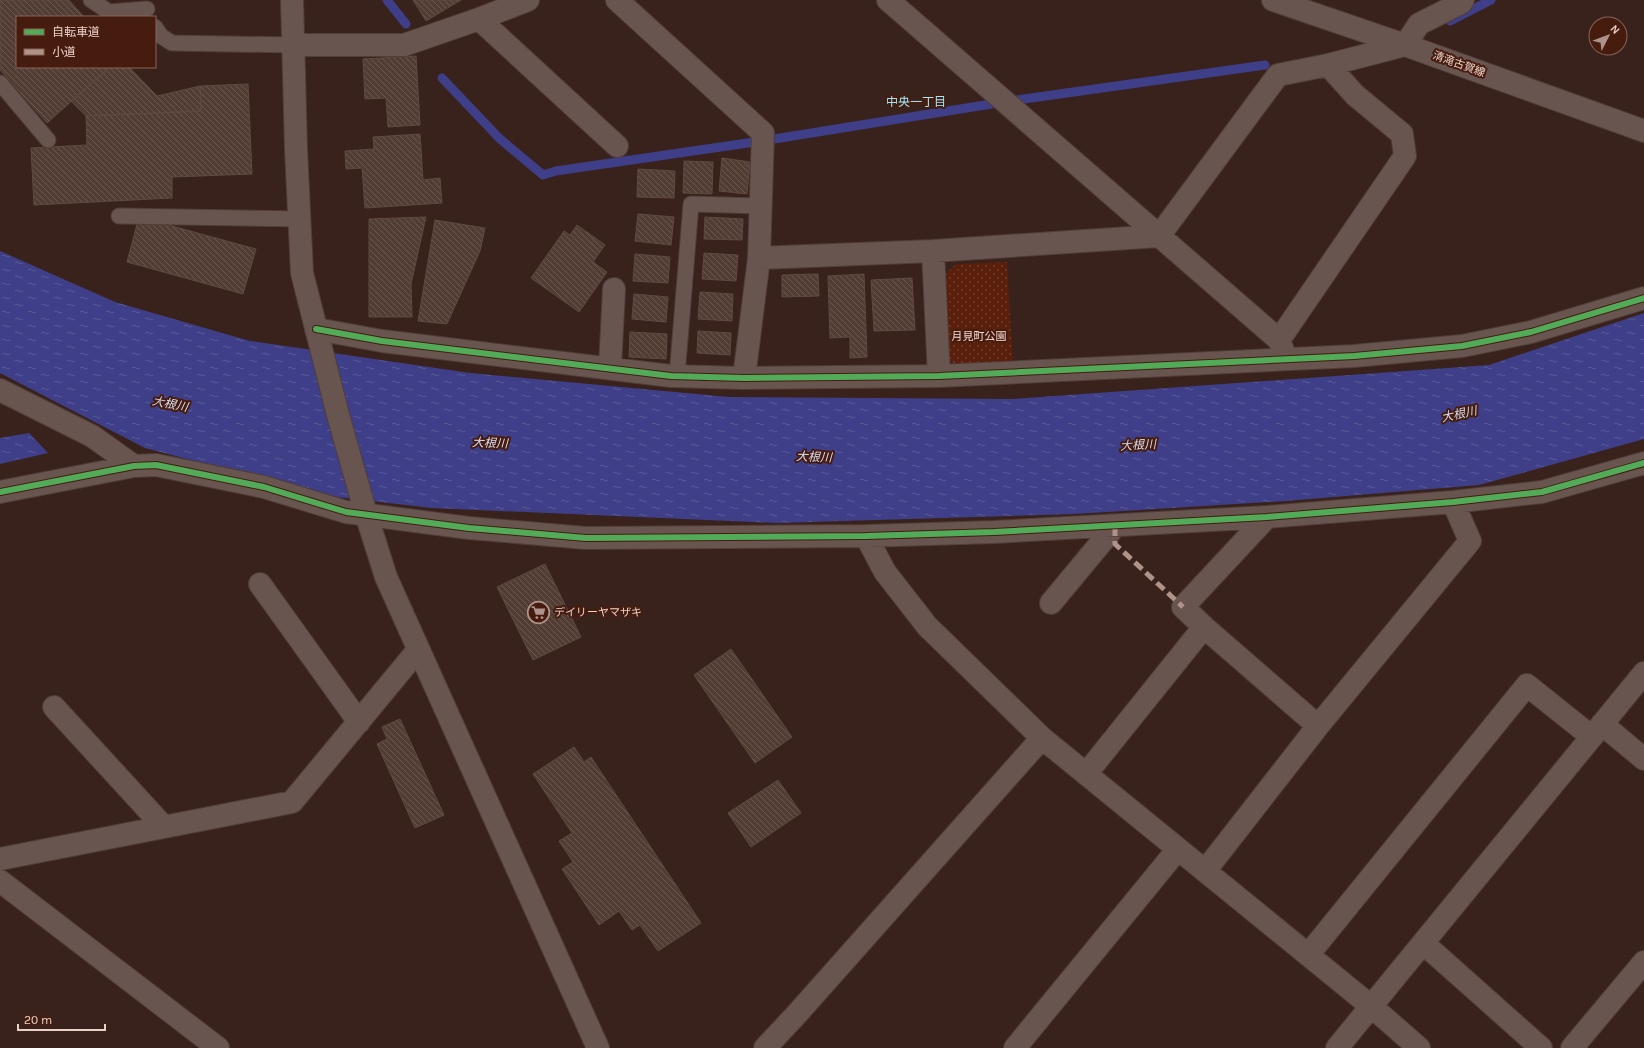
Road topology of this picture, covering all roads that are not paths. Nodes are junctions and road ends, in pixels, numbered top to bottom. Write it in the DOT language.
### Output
graph roads {
  1 [pos="92,0"];
  2 [pos="292,0"];
  3 [pos="528,0"];
  4 [pos="617,0"];
  5 [pos="888,0"];
  6 [pos="1273,0"];
  7 [pos="1463,0"];
  8 [pos="147,9"];
  9 [pos="479,20"];
  10 [pos="156,28"];
  11 [pos="293,45"];
  12 [pos="1404,45"];
  13 [pos="1328,65"];
  14 [pos="0,83"];
  15 [pos="1644,131"];
  16 [pos="48,140"];
  17 [pos="617,146"];
  18 [pos="760,206"];
  19 [pos="119,216"];
  20 [pos="300,219"];
  21 [pos="1159,236"];
  22 [pos="933,251"];
  23 [pos="759,258"];
  24 [pos="614,289"];
  25 [pos="1644,298"];
  26 [pos="316,329"];
  27 [pos="1279,340"];
  28 [pos="1286,360"];
  29 [pos="610,368"];
  30 [pos="677,376"];
  31 [pos="939,376"];
  32 [pos="744,378"];
  33 [pos="0,390"];
  34 [pos="1644,463"];
  35 [pos="134,466"];
  36 [pos="0,492"];
  37 [pos="1453,502"];
  38 [pos="364,510"];
  39 [pos="1267,517"];
  40 [pos="1115,526"];
  41 [pos="866,536"];
  42 [pos="260,584"];
  43 [pos="1051,603"];
  44 [pos="1204,627"];
  45 [pos="418,650"];
  46 [pos="1644,674"];
  47 [pos="54,708"];
  48 [pos="359,722"];
  49 [pos="1318,726"];
  50 [pos="1597,731"];
  51 [pos="1042,738"];
  52 [pos="1644,759"];
  53 [pos="1086,774"];
  54 [pos="164,827"];
  55 [pos="1178,849"];
  56 [pos="0,859"];
  57 [pos="1205,871"];
  58 [pos="0,881"];
  59 [pos="1423,943"];
  60 [pos="1308,955"];
  61 [pos="1644,962"];
  62 [pos="1372,1006"];
  63 [pos="218,1048"];
  64 [pos="598,1048"];
  65 [pos="765,1048"];
  66 [pos="1014,1048"];
  67 [pos="1337,1048"];
  68 [pos="1419,1048"];
  69 [pos="1541,1048"];
  70 [pos="1572,1048"];
  1 -- 8 [label="lane"];
  2 -- 11 [label="street"];
  3 -- 9 [label="street"];
  4 -- 18 [label="street"];
  5 -- 21 [label="street"];
  6 -- 12 [label="street, 清滝古賀線"];
  7 -- 12 [label="street"];
  9 -- 11 [label="street"];
  9 -- 17 [label="street"];
  10 -- 11 [label="lane"];
  11 -- 20 [label="street"];
  12 -- 13 [label="street"];
  12 -- 15 [label="street, 清滝古賀線"];
  13 -- 21 [label="street"];
  13 -- 27 [label="street"];
  14 -- 16 [label="lane"];
  18 -- 23 [label="street"];
  18 -- 30 [label="lane"];
  19 -- 20 [label="lane"];
  20 -- 26 [label="street"];
  21 -- 22 [label="street"];
  21 -- 27 [label="street"];
  22 -- 23 [label="street"];
  22 -- 31 [label="street"];
  23 -- 32 [label="street"];
  24 -- 29 [label="street"];
  25 -- 28 [label="street"];
  26 -- 29 [label="street"];
  26 -- 38 [label="street"];
  27 -- 28 [label="street"];
  28 -- 31 [label="street"];
  29 -- 30 [label="street"];
  30 -- 32 [label="street"];
  31 -- 32 [label="street"];
  33 -- 35 [label="street"];
  34 -- 37 [label="street"];
  35 -- 36 [label="street"];
  35 -- 38 [label="street"];
  37 -- 39 [label="street"];
  37 -- 49 [label="street"];
  38 -- 41 [label="street"];
  38 -- 45 [label="street"];
  39 -- 40 [label="street"];
  39 -- 44 [label="street"];
  40 -- 41 [label="street"];
  40 -- 43 [label="street"];
  41 -- 51 [label="street"];
  42 -- 48 [label="street"];
  44 -- 49 [label="street"];
  44 -- 53 [label="street"];
  45 -- 48 [label="street"];
  45 -- 64 [label="street"];
  46 -- 50 [label="street"];
  47 -- 54 [label="street"];
  48 -- 54 [label="street"];
  49 -- 57 [label="street"];
  50 -- 52 [label="street"];
  50 -- 59 [label="street"];
  50 -- 60 [label="street"];
  51 -- 53 [label="street"];
  51 -- 65 [label="street"];
  53 -- 55 [label="street"];
  54 -- 56 [label="street"];
  55 -- 57 [label="street"];
  55 -- 66 [label="street"];
  57 -- 60 [label="street"];
  58 -- 63 [label="street"];
  59 -- 62 [label="street"];
  59 -- 69 [label="street"];
  60 -- 62 [label="street"];
  61 -- 70 [label="street"];
  62 -- 67 [label="street"];
  62 -- 68 [label="street"];
}
